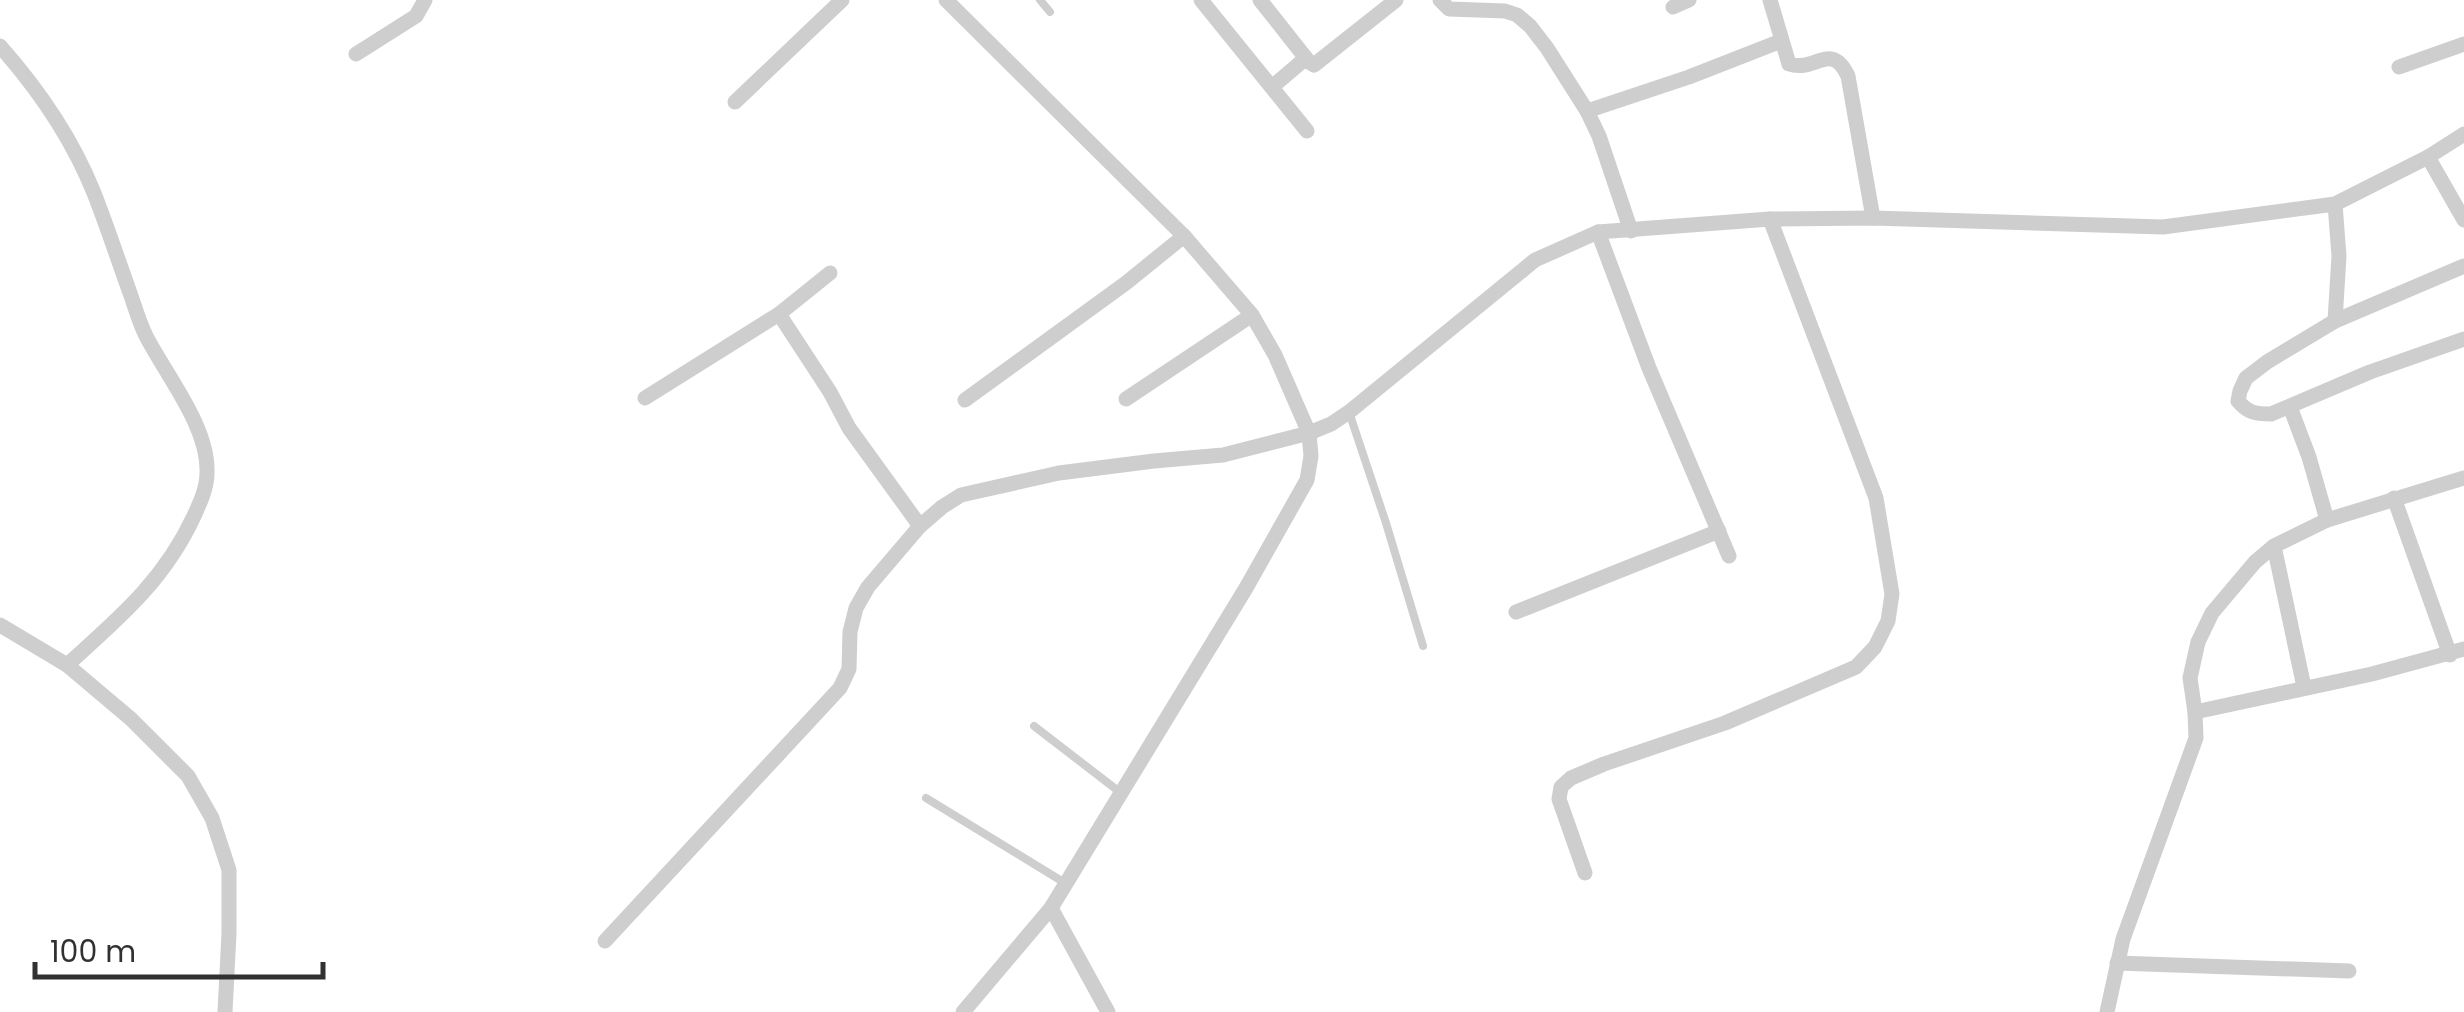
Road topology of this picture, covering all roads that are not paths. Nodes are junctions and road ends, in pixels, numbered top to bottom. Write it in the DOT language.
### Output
graph roads {
  1 [pos="425,0"];
  2 [pos="842,0"];
  3 [pos="946,0"];
  4 [pos="1040,0"];
  5 [pos="1201,0"];
  6 [pos="1260,0"];
  7 [pos="1396,0"];
  8 [pos="1440,0"];
  9 [pos="1689,0"];
  10 [pos="1770,0"];
  11 [pos="1673,7"];
  12 [pos="1050,12"];
  13 [pos="1782,42"];
  14 [pos="2464,44"];
  15 [pos="0,46"];
  16 [pos="356,54"];
  17 [pos="1306,58"];
  18 [pos="2399,67"];
  19 [pos="1272,87"];
  20 [pos="735,102"];
  21 [pos="1587,111"];
  22 [pos="1307,131"];
  23 [pos="2464,134"];
  24 [pos="2428,157"];
  25 [pos="2335,204"];
  26 [pos="1873,218"];
  27 [pos="1770,219"];
  28 [pos="2464,220"];
  29 [pos="1631,230"];
  30 [pos="1598,232"];
  31 [pos="1184,236"];
  32 [pos="2464,266"];
  33 [pos="830,273"];
  34 [pos="779,314"];
  35 [pos="1252,315"];
  36 [pos="2335,321"];
  37 [pos="2464,339"];
  38 [pos="645,398"];
  39 [pos="965,400"];
  40 [pos="1126,400"];
  41 [pos="2290,407"];
  42 [pos="1348,412"];
  43 [pos="1309,433"];
  44 [pos="2464,478"];
  45 [pos="2394,498"];
  46 [pos="2327,520"];
  47 [pos="920,526"];
  48 [pos="1719,531"];
  49 [pos="2274,546"];
  50 [pos="1729,556"];
  51 [pos="1516,612"];
  52 [pos="0,625"];
  53 [pos="1423,646"];
  54 [pos="2457,652"];
  55 [pos="67,665"];
  56 [pos="2304,687"];
  57 [pos="2195,712"];
  58 [pos="1034,726"];
  59 [pos="1121,792"];
  60 [pos="926,798"];
  61 [pos="1585,874"];
  62 [pos="1065,884"];
  63 [pos="1051,908"];
  64 [pos="605,941"];
  65 [pos="2117,963"];
  66 [pos="2349,971"];
  67 [pos="224,1012"];
  68 [pos="963,1012"];
  69 [pos="1108,1012"];
  70 [pos="2107,1012"];
  1 -- 16 [label="street"];
  2 -- 20 [label="street"];
  3 -- 31 [label="street"];
  4 -- 12 [label="lane"];
  5 -- 19 [label="street"];
  6 -- 17 [label="street"];
  7 -- 17 [label="street"];
  8 -- 21 [label="street"];
  9 -- 11 [label="street"];
  10 -- 13 [label="street"];
  13 -- 21 [label="street"];
  13 -- 26 [label="street"];
  14 -- 18 [label="street"];
  15 -- 55 [label="street"];
  17 -- 19 [label="street"];
  19 -- 22 [label="street"];
  21 -- 29 [label="street"];
  23 -- 24 [label="street"];
  24 -- 25 [label="street"];
  24 -- 28 [label="street"];
  25 -- 26 [label="street"];
  25 -- 36 [label="street"];
  26 -- 27 [label="street"];
  27 -- 29 [label="street"];
  27 -- 61 [label="street"];
  29 -- 30 [label="street"];
  30 -- 42 [label="street"];
  30 -- 48 [label="street"];
  31 -- 35 [label="street"];
  31 -- 39 [label="street"];
  32 -- 36 [label="street"];
  33 -- 34 [label="street"];
  34 -- 38 [label="street"];
  34 -- 47 [label="street"];
  35 -- 40 [label="street"];
  35 -- 43 [label="street"];
  36 -- 41 [label="street"];
  37 -- 41 [label="street"];
  41 -- 46 [label="street"];
  42 -- 43 [label="street"];
  42 -- 53 [label="lane"];
  43 -- 47 [label="street"];
  43 -- 59 [label="street"];
  44 -- 45 [label="street"];
  45 -- 46 [label="street"];
  45 -- 54 [label="street"];
  46 -- 49 [label="street"];
  47 -- 64 [label="street"];
  48 -- 50 [label="street"];
  48 -- 51 [label="street"];
  49 -- 56 [label="street"];
  49 -- 57 [label="street"];
  52 -- 55 [label="street"];
  54 -- 56 [label="street"];
  55 -- 67 [label="street"];
  56 -- 57 [label="street"];
  57 -- 65 [label="street"];
  58 -- 59 [label="lane"];
  59 -- 62 [label="street"];
  60 -- 62 [label="lane"];
  62 -- 63 [label="street"];
  63 -- 68 [label="street"];
  63 -- 69 [label="street"];
  65 -- 66 [label="street"];
  65 -- 70 [label="street"];
}
